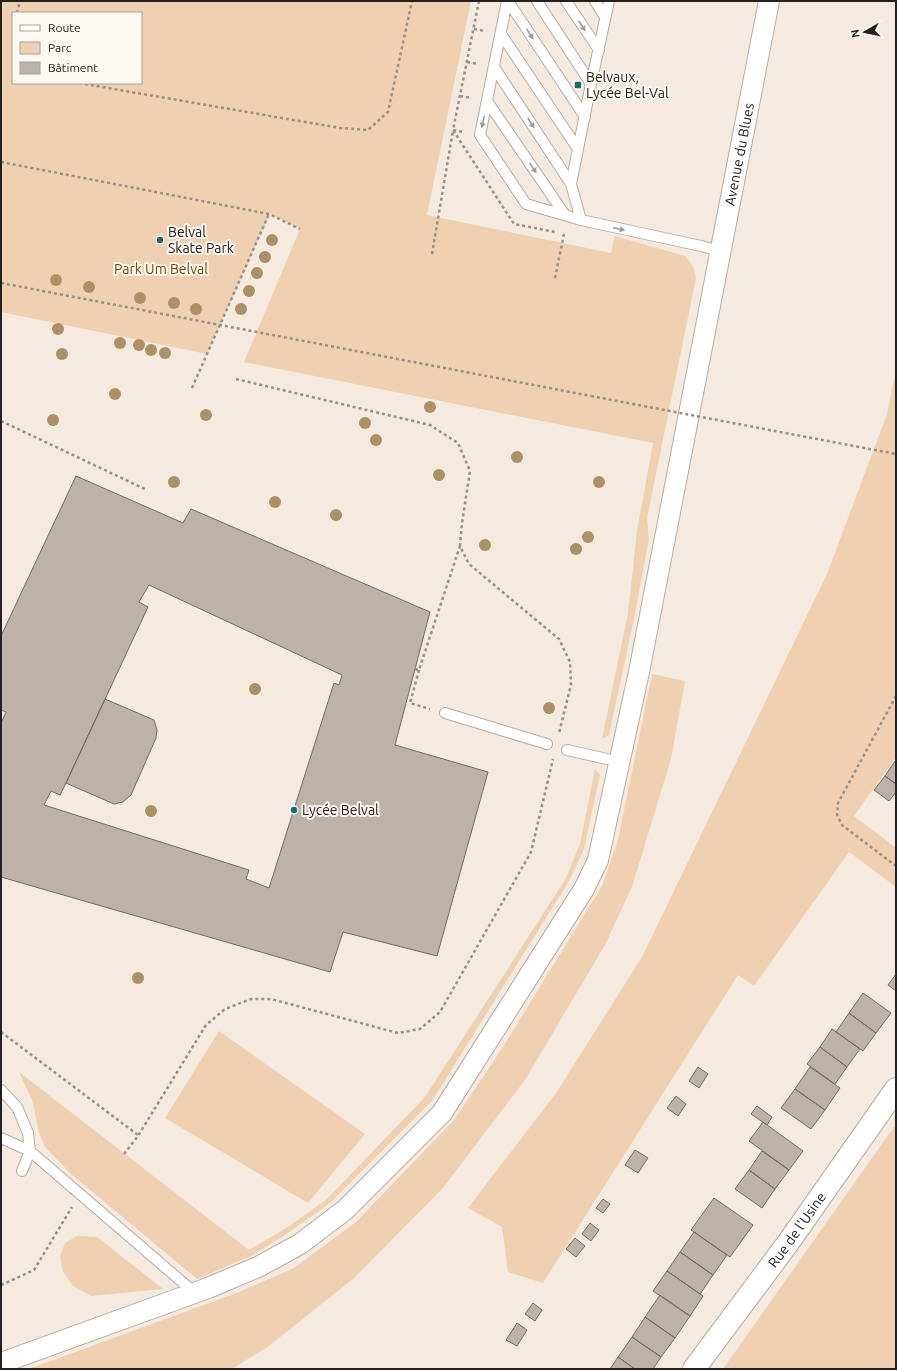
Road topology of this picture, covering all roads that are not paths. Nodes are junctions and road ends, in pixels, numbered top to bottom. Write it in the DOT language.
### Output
graph roads {
  1 [pos="508,1"];
  2 [pos="537,1"];
  3 [pos="566,1"];
  4 [pos="595,1"];
  5 [pos="608,1"];
  6 [pos="769,1"];
  7 [pos="605,16"];
  8 [pos="501,34"];
  9 [pos="599,50"];
  10 [pos="494,67"];
  11 [pos="591,84"];
  12 [pos="487,101"];
  13 [pos="585,117"];
  14 [pos="578,149"];
  15 [pos="571,184"];
  16 [pos="565,215"];
  17 [pos="581,220"];
  18 [pos="720,251"];
  19 [pos="445,713"];
  20 [pos="547,744"];
  21 [pos="567,750"];
  22 [pos="620,762"];
  23 [pos="896,1089"];
  24 [pos="1,1090"];
  25 [pos="1,1138"];
  26 [pos="30,1151"];
  27 [pos="22,1171"];
  28 [pos="195,1293"];
  29 [pos="1,1363"];
  30 [pos="694,1369"];
  1 -- 8 [label="lane"];
  1 -- 13 [label="lane, one-way"];
  2 -- 11 [label="lane"];
  3 -- 9 [label="lane, one-way"];
  4 -- 7 [label="lane"];
  5 -- 7 [label="lane"];
  6 -- 18 [label="street, Avenue du Blues"];
  7 -- 9 [label="lane"];
  8 -- 10 [label="lane"];
  8 -- 14 [label="lane"];
  9 -- 11 [label="lane"];
  10 -- 12 [label="lane"];
  10 -- 15 [label="lane, one-way"];
  11 -- 13 [label="lane"];
  12 -- 16 [label="lane, one-way"];
  12 -- 16 [label="lane, one-way"];
  13 -- 14 [label="lane"];
  14 -- 15 [label="lane"];
  15 -- 17 [label="lane"];
  16 -- 17 [label="lane"];
  17 -- 18 [label="lane, one-way"];
  18 -- 22 [label="street, Avenue du Blues"];
  19 -- 20 [label="lane"];
  21 -- 22 [label="lane"];
  22 -- 28 [label="street, Avenue du Blues"];
  23 -- 30 [label="main road, Rue de l'Usine"];
  24 -- 26 [label="lane"];
  25 -- 26 [label="lane"];
  26 -- 27 [label="lane"];
  26 -- 28 [label="lane"];
  28 -- 29 [label="street, Avenue du Blues"];
}
